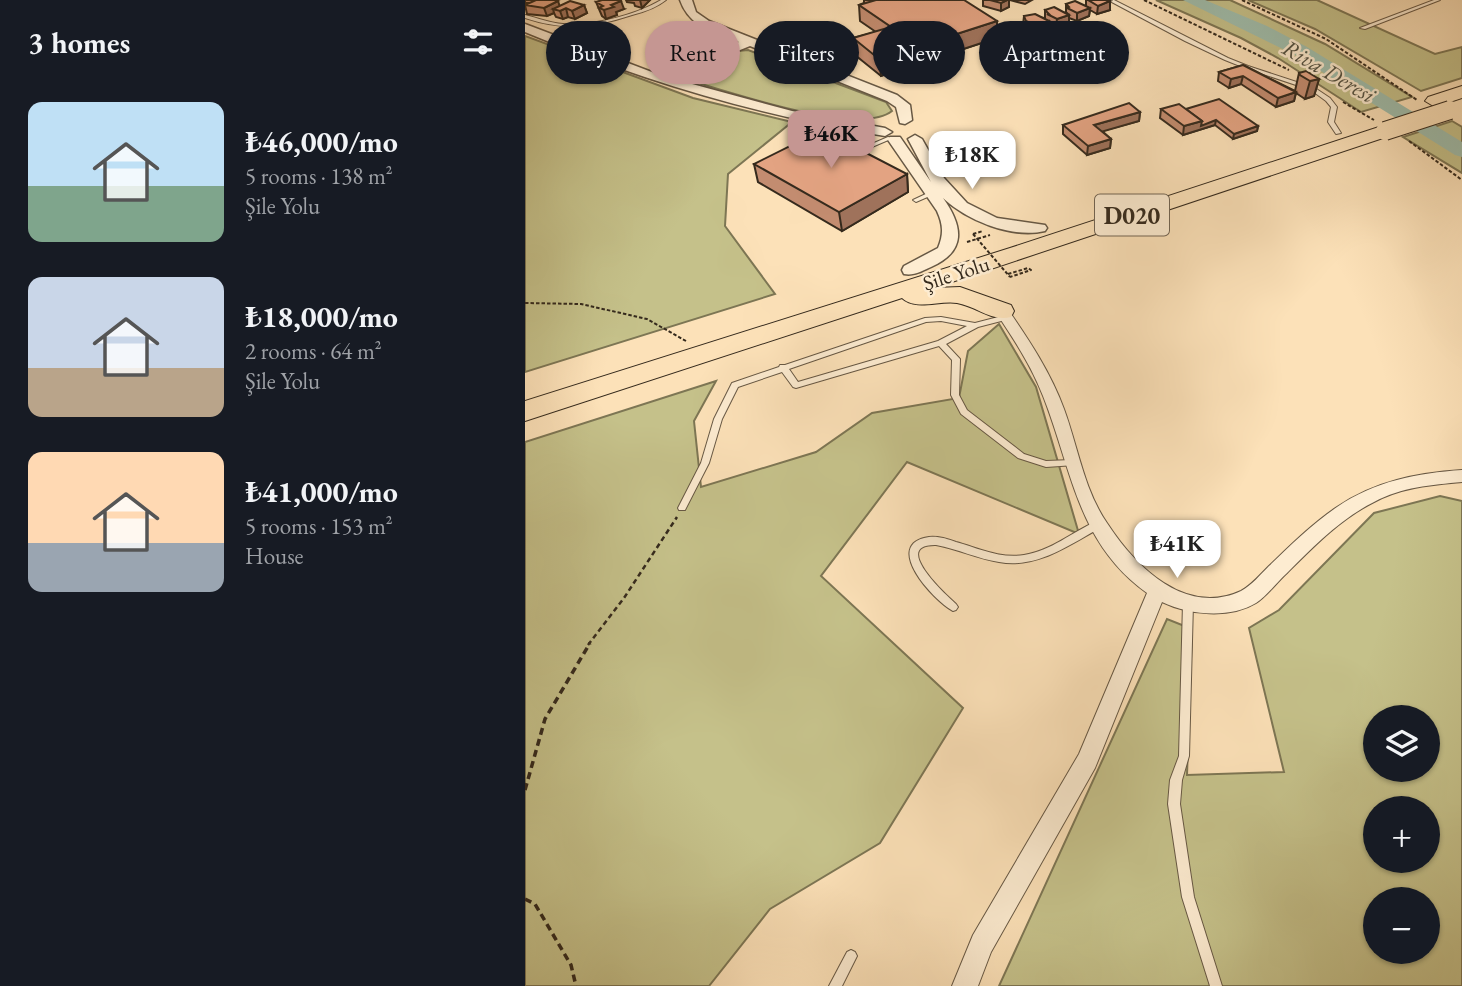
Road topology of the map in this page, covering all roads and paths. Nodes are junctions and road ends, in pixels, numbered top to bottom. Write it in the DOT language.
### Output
graph roads {
  1 [pos="664,0"];
  2 [pos="686,0"];
  3 [pos="1109,0"];
  4 [pos="1242,0"];
  5 [pos="1438,0"];
  6 [pos="525,16"];
  7 [pos="525,28"];
  8 [pos="1363,28"];
  9 [pos="749,42"];
  10 [pos="740,46"];
  11 [pos="645,73"];
  12 [pos="677,84"];
  13 [pos="1462,92"];
  14 [pos="1441,104"];
  15 [pos="905,120"];
  16 [pos="1378,126"];
  17 [pos="921,130"];
  18 [pos="1338,133"];
  19 [pos="890,136"];
  20 [pos="863,149"];
  21 [pos="1034,233"];
  22 [pos="973,234"];
  23 [pos="947,248"];
  24 [pos="910,270"];
  25 [pos="1011,275"];
  26 [pos="878,298"];
  27 [pos="525,303"];
  28 [pos="1004,314"];
  29 [pos="975,325"];
  30 [pos="686,341"];
  31 [pos="941,343"];
  32 [pos="783,367"];
  33 [pos="525,392"];
  34 [pos="525,411"];
  35 [pos="1072,463"];
  36 [pos="1462,477"];
  37 [pos="682,509"];
  38 [pos="1097,525"];
  39 [pos="1157,592"];
  40 [pos="1188,603"];
  41 [pos="953,607"];
  42 [pos="525,790"];
  43 [pos="525,899"];
  44 [pos="851,956"];
  45 [pos="576,986"];
  46 [pos="835,986"];
  47 [pos="965,986"];
  48 [pos="1216,986"];
  1 -- 6 [label="lane"];
  2 -- 9 [label="street"];
  3 -- 18 [label="lane"];
  4 -- 14 [label="path"];
  5 -- 8 [label="lane"];
  7 -- 11 [label="street"];
  9 -- 10 [label="street"];
  9 -- 15 [label="street"];
  12 -- 19 [label="street"];
  13 -- 14 [label="highway, D020"];
  14 -- 16 [label="highway, D020, bridge"];
  15 -- 17 [label="street"];
  15 -- 19 [label="street"];
  16 -- 18 [label="highway, Şile Yolu / D020"];
  16 -- 21 [label="highway, Şile Yolu / D020"];
  17 -- 19 [label="street"];
  17 -- 21 [label="street"];
  18 -- 21 [label="highway, Şile Yolu / D020"];
  19 -- 20 [label="lane"];
  19 -- 23 [label="street"];
  21 -- 23 [label="path"];
  21 -- 24 [label="highway, Şile Yolu / D020"];
  21 -- 26 [label="highway, Şile Yolu / D020"];
  21 -- 28 [label="highway"];
  22 -- 25 [label="path, bridge"];
  23 -- 24 [label="street"];
  24 -- 30 [label="highway, Şile Yolu / D020"];
  26 -- 28 [label="highway"];
  26 -- 34 [label="highway, Şile Yolu / D020"];
  27 -- 30 [label="path"];
  28 -- 29 [label="lane"];
  28 -- 35 [label="street"];
  29 -- 31 [label="lane"];
  29 -- 32 [label="lane"];
  30 -- 33 [label="highway, Şile Yolu / D020"];
  31 -- 32 [label="lane"];
  31 -- 35 [label="lane"];
  32 -- 37 [label="lane"];
  35 -- 38 [label="street"];
  36 -- 40 [label="street"];
  37 -- 42 [label="path"];
  38 -- 39 [label="street"];
  38 -- 41 [label="lane"];
  39 -- 40 [label="street"];
  39 -- 47 [label="street"];
  40 -- 48 [label="lane"];
  43 -- 45 [label="path"];
  44 -- 46 [label="lane"];
}
